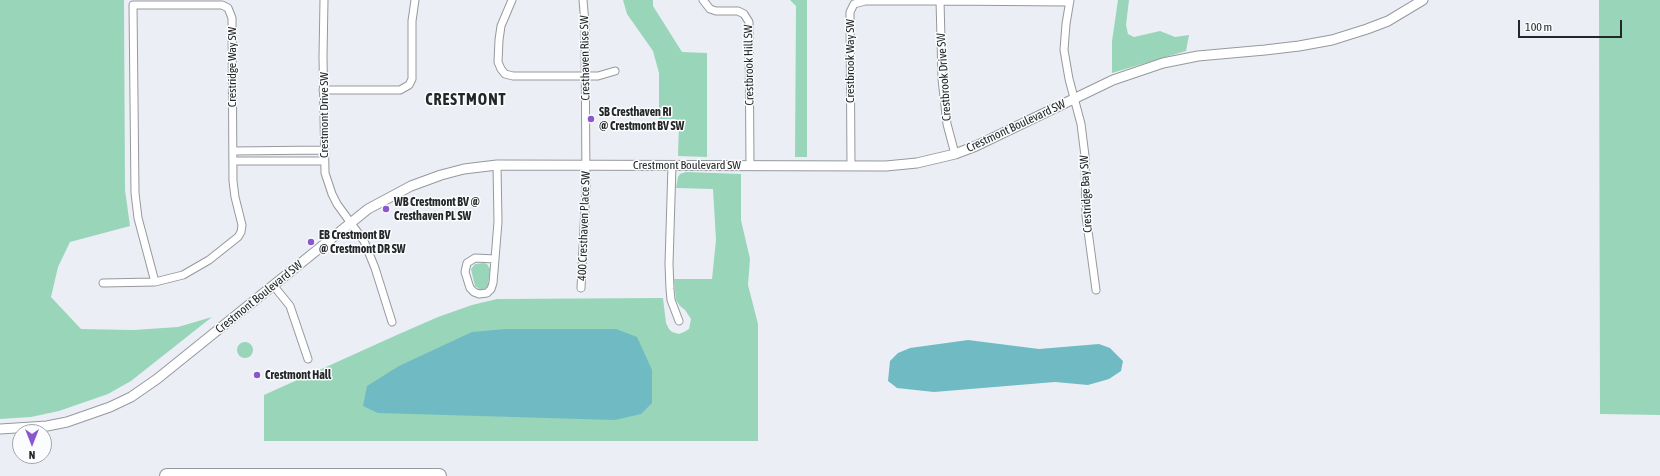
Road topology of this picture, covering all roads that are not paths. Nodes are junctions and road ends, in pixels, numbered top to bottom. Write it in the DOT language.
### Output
graph roads {
  1 [pos="324,0"];
  2 [pos="415,0"];
  3 [pos="512,0"];
  4 [pos="583,0"];
  5 [pos="703,0"];
  6 [pos="940,0"];
  7 [pos="1423,0"];
  8 [pos="1070,1"];
  9 [pos="133,2"];
  10 [pos="615,72"];
  11 [pos="586,76"];
  12 [pos="323,90"];
  13 [pos="1076,99"];
  14 [pos="324,150"];
  15 [pos="233,151"];
  16 [pos="955,154"];
  17 [pos="233,161"];
  18 [pos="324,161"];
  19 [pos="497,165"];
  20 [pos="586,165"];
  21 [pos="672,165"];
  22 [pos="750,165"];
  23 [pos="851,166"];
  24 [pos="351,223"];
  25 [pos="495,259"];
  26 [pos="155,282"];
  27 [pos="103,283"];
  28 [pos="273,285"];
  29 [pos="581,288"];
  30 [pos="1096,290"];
  31 [pos="679,321"];
  32 [pos="392,322"];
  33 [pos="308,359"];
  34 [pos="0,430"];
  35 [pos="167,476"];
  36 [pos="439,476"];
  1 -- 12 [label="street, Crestmont Drive SW"];
  2 -- 12 [label="street"];
  3 -- 11 [label="street"];
  4 -- 11 [label="street, Cresthaven Rise SW"];
  5 -- 22 [label="street, Crestbrook Hill SW"];
  6 -- 8 [label="street, Crestbrook Way SW"];
  6 -- 16 [label="street, Crestbrook Drive SW"];
  6 -- 23 [label="street, Crestbrook Way SW"];
  7 -- 13 [label="street, Crestmont Boulevard SW"];
  8 -- 13 [label="street, Crestridge Bay SW"];
  9 -- 15 [label="street, Crestridge Way SW"];
  9 -- 26 [label="street, Crestridge Way SW"];
  10 -- 11 [label="street"];
  11 -- 20 [label="street, Cresthaven Rise SW"];
  12 -- 14 [label="street, Crestmont Drive SW"];
  13 -- 16 [label="street, Crestmont Boulevard SW"];
  13 -- 30 [label="street, Crestridge Bay SW"];
  14 -- 15 [label="street"];
  14 -- 18 [label="street, Crestmont Drive SW"];
  15 -- 17 [label="street, Crestridge Way SW"];
  16 -- 23 [label="street, Crestmont Boulevard SW"];
  17 -- 18 [label="street"];
  17 -- 26 [label="street, Crestridge Way SW"];
  18 -- 24 [label="street, Crestmont Drive SW"];
  19 -- 20 [label="street, Crestmont Boulevard SW"];
  19 -- 24 [label="street, Crestmont Boulevard SW"];
  19 -- 25 [label="street"];
  20 -- 21 [label="street, Crestmont Boulevard SW"];
  20 -- 29 [label="street, 400 Cresthaven Place SW"];
  21 -- 22 [label="street, Crestmont Boulevard SW"];
  21 -- 31 [label="street"];
  22 -- 23 [label="street, Crestmont Boulevard SW"];
  24 -- 28 [label="street, Crestmont Boulevard SW"];
  24 -- 32 [label="street, Crestmont Drive SW"];
  25 -- 25 [label="street"];
  26 -- 27 [label="street"];
  28 -- 33 [label="street"];
  28 -- 34 [label="street, Crestmont Boulevard SW"];
  35 -- 36 [label="highway"];
}
